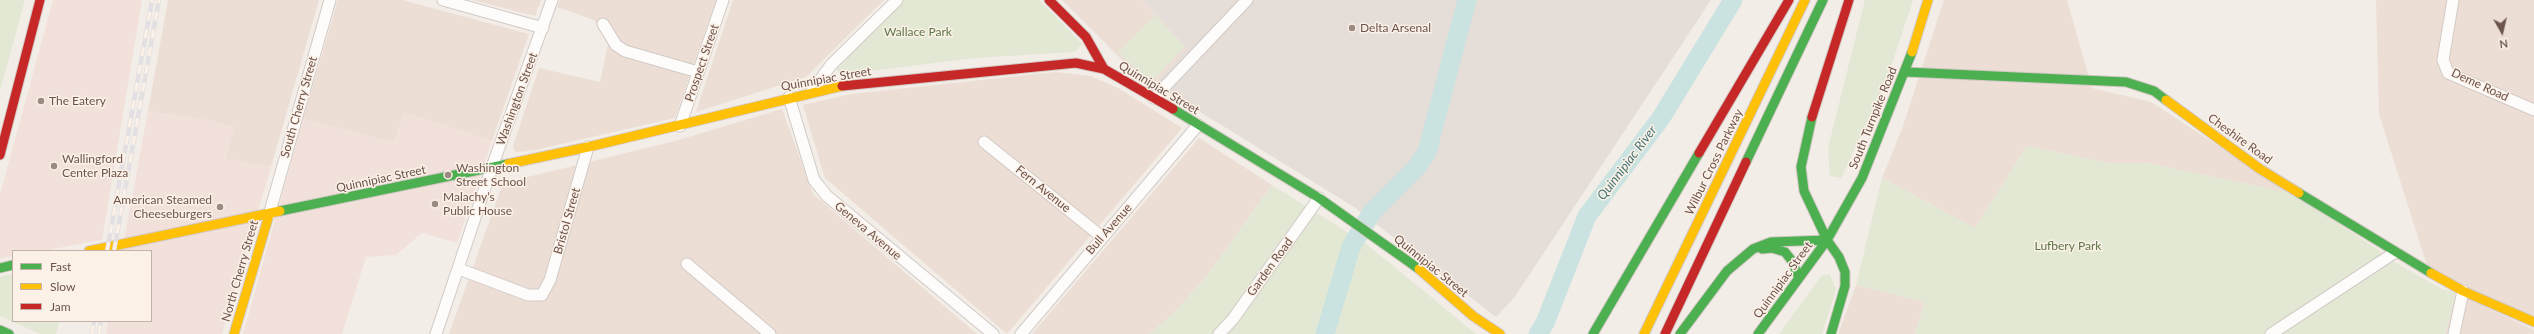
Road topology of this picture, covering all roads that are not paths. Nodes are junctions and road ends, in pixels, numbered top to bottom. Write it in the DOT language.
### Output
graph roads {
  1 [pos="40,0"];
  2 [pos="330,0"];
  3 [pos="443,0"];
  4 [pos="552,0"];
  5 [pos="723,0"];
  6 [pos="897,0"];
  7 [pos="1049,0"];
  8 [pos="1247,0"];
  9 [pos="1789,0"];
  10 [pos="1805,0"];
  11 [pos="1823,0"];
  12 [pos="1849,0"];
  13 [pos="1928,0"];
  14 [pos="2454,0"];
  15 [pos="603,24"];
  16 [pos="543,28"];
  17 [pos="1104,69"];
  18 [pos="698,72"];
  19 [pos="1906,72"];
  20 [pos="812,91"];
  21 [pos="789,96"];
  22 [pos="1154,98"];
  23 [pos="2534,110"];
  24 [pos="1198,125"];
  25 [pos="680,126"];
  26 [pos="984,142"];
  27 [pos="588,147"];
  28 [pos="0,155"];
  29 [pos="492,168"];
  30 [pos="1319,198"];
  31 [pos="269,214"];
  32 [pos="1102,237"];
  33 [pos="1827,240"];
  34 [pos="94,250"];
  35 [pos="1753,250"];
  36 [pos="2394,253"];
  37 [pos="687,264"];
  38 [pos="12,265"];
  39 [pos="0,268"];
  40 [pos="459,269"];
  41 [pos="1799,278"];
  42 [pos="2463,291"];
  43 [pos="2534,322"];
  44 [pos="0,330"];
  45 [pos="9,334"];
  46 [pos="234,334"];
  47 [pos="436,334"];
  48 [pos="770,334"];
  49 [pos="993,334"];
  50 [pos="1021,334"];
  51 [pos="1219,334"];
  52 [pos="1500,334"];
  53 [pos="1594,334"];
  54 [pos="1644,334"];
  55 [pos="1665,334"];
  56 [pos="1680,334"];
  57 [pos="1758,334"];
  58 [pos="1831,334"];
  59 [pos="2271,334"];
  60 [pos="2454,334"];
  1 -- 28 [label="main road"];
  2 -- 31 [label="street, South Cherry Street"];
  3 -- 16 [label="street"];
  4 -- 16 [label="street, Washington Street"];
  5 -- 18 [label="street, Prospect Street"];
  6 -- 20 [label="street"];
  7 -- 17 [label="main road"];
  8 -- 22 [label="street"];
  9 -- 53 [label="main road"];
  10 -- 54 [label="main road, Wilbur Cross Parkway"];
  11 -- 55 [label="main road"];
  12 -- 33 [label="main road"];
  13 -- 19 [label="main road, South Turnpike Road"];
  14 -- 23 [label="street, Deme Road"];
  15 -- 18 [label="street"];
  16 -- 29 [label="street, Washington Street"];
  17 -- 20 [label="main road, Quinnipiac Street"];
  17 -- 22 [label="main road, Quinnipiac Street"];
  18 -- 25 [label="street, Prospect Street"];
  19 -- 33 [label="main road, South Turnpike Road"];
  19 -- 36 [label="main road, Cheshire Road"];
  20 -- 21 [label="main road, Quinnipiac Street"];
  21 -- 25 [label="main road, Quinnipiac Street"];
  21 -- 49 [label="street, Geneva Avenue"];
  22 -- 24 [label="main road, Quinnipiac Street"];
  24 -- 30 [label="main road, Quinnipiac Street"];
  24 -- 32 [label="street, Bull Avenue"];
  25 -- 27 [label="main road, Quinnipiac Street"];
  26 -- 32 [label="street, Fern Avenue"];
  27 -- 29 [label="main road, Quinnipiac Street"];
  27 -- 40 [label="street, Bristol Street"];
  29 -- 31 [label="main road, Quinnipiac Street"];
  29 -- 40 [label="street, Washington Street"];
  30 -- 51 [label="street, Garden Road"];
  30 -- 52 [label="main road, Quinnipiac Street"];
  31 -- 34 [label="main road, Quinnipiac Street"];
  31 -- 46 [label="main road, North Cherry Street"];
  32 -- 50 [label="street, Bull Avenue"];
  33 -- 35 [label="main road"];
  33 -- 41 [label="main road, Quinnipiac Street"];
  33 -- 58 [label="main road"];
  35 -- 41 [label="main road"];
  35 -- 56 [label="main road"];
  36 -- 42 [label="main road, Cheshire Road"];
  36 -- 59 [label="street"];
  37 -- 48 [label="street"];
  38 -- 39 [label="main road"];
  40 -- 47 [label="street, Washington Street"];
  41 -- 57 [label="main road, Quinnipiac Street"];
  42 -- 43 [label="main road, Cheshire Road"];
  42 -- 60 [label="street"];
  44 -- 45 [label="main road"];
}
